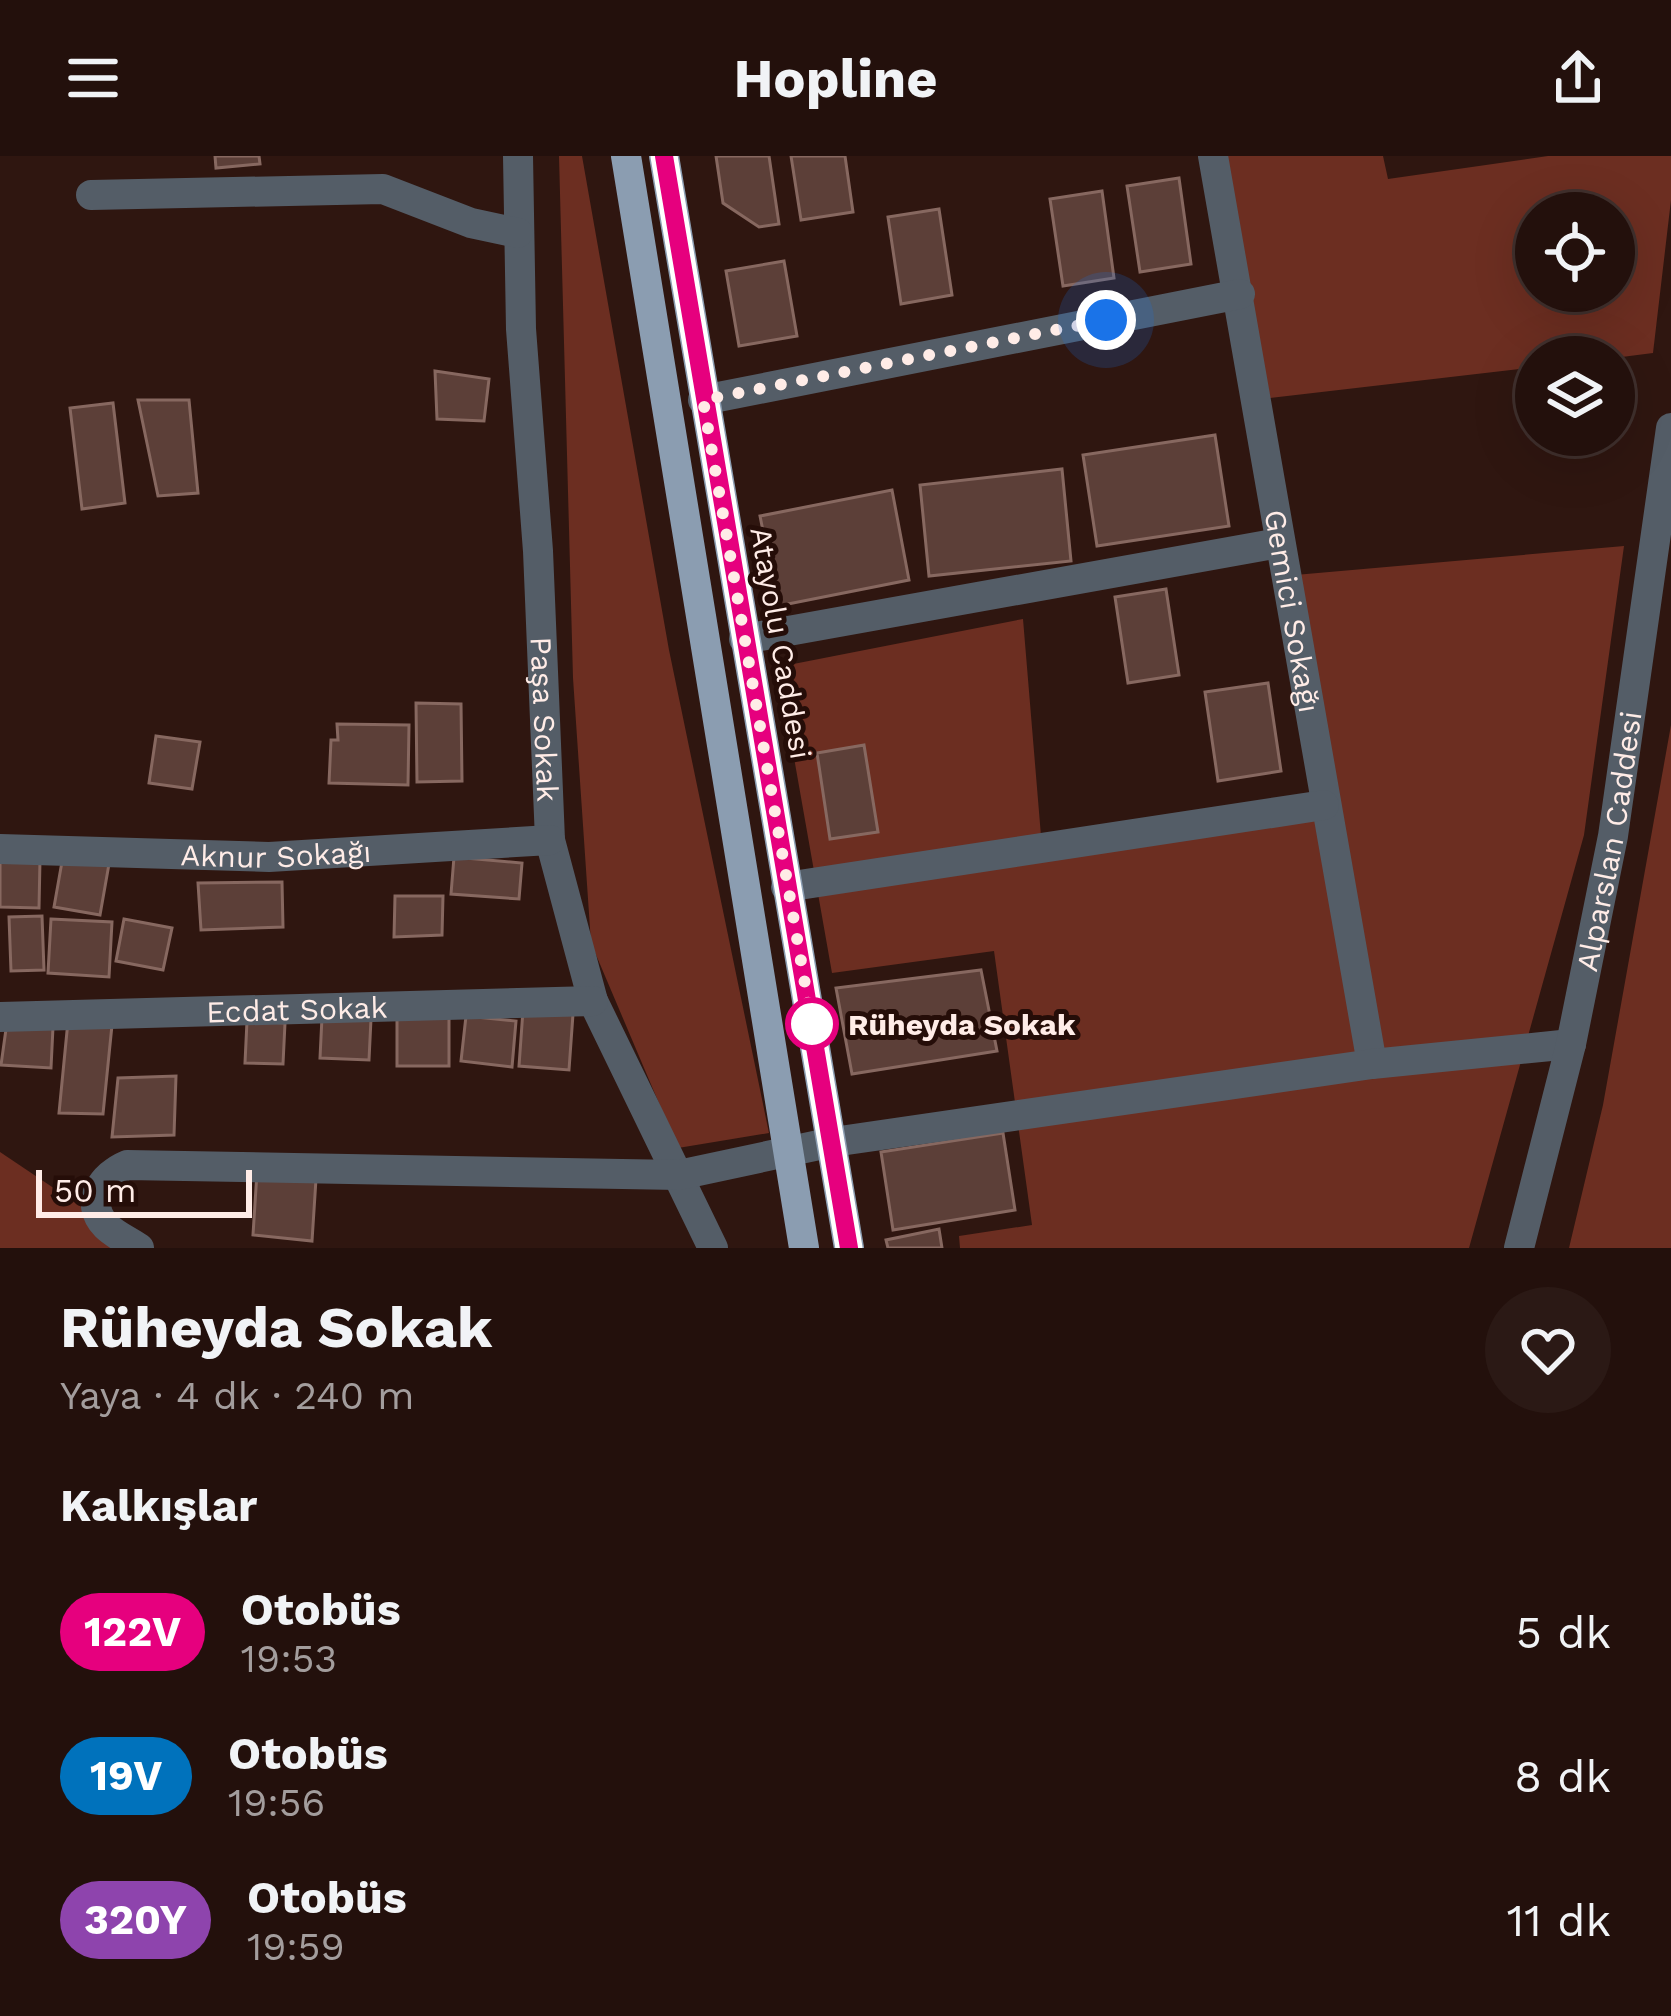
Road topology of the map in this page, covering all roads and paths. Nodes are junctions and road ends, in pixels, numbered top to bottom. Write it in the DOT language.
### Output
graph roads {
  1 [pos="518,156"];
  2 [pos="626,156"];
  3 [pos="664,156"];
  4 [pos="1213,156"];
  5 [pos="91,195"];
  6 [pos="518,233"];
  7 [pos="1240,294"];
  8 [pos="703,400"];
  9 [pos="1671,428"];
  10 [pos="1280,543"];
  11 [pos="744,639"];
  12 [pos="1324,805"];
  13 [pos="550,840"];
  14 [pos="0,849"];
  15 [pos="786,887"];
  16 [pos="593,1001"];
  17 [pos="0,1017"];
  18 [pos="1571,1044"];
  19 [pos="1372,1064"];
  20 [pos="832,1142"];
  21 [pos="789,1152"];
  22 [pos="680,1175"];
  23 [pos="140,1248"];
  24 [pos="713,1248"];
  25 [pos="804,1248"];
  26 [pos="849,1248"];
  27 [pos="1519,1248"];
  1 -- 6 [label="street, Paşa Sokak"];
  2 -- 21 [label="main road"];
  3 -- 8 [label="main road, Atayolu Caddesi"];
  4 -- 7 [label="street, Gemici Sokağı"];
  5 -- 6 [label="street"];
  6 -- 13 [label="street, Paşa Sokak"];
  7 -- 8 [label="street"];
  7 -- 10 [label="street, Gemici Sokağı"];
  8 -- 11 [label="main road, Atayolu Caddesi"];
  9 -- 18 [label="street, Alparslan Caddesi"];
  10 -- 11 [label="street"];
  10 -- 12 [label="street, Gemici Sokağı"];
  11 -- 15 [label="main road, Atayolu Caddesi"];
  12 -- 15 [label="street"];
  12 -- 19 [label="street, Gemici Sokağı"];
  13 -- 14 [label="street, Aknur Sokağı"];
  13 -- 16 [label="street, Paşa Sokak"];
  15 -- 20 [label="main road, Atayolu Caddesi"];
  16 -- 17 [label="street, Ecdat Sokak"];
  16 -- 22 [label="street, Paşa Sokak"];
  18 -- 19 [label="street"];
  18 -- 27 [label="street, Alparslan Caddesi"];
  19 -- 20 [label="street"];
  20 -- 21 [label="street"];
  20 -- 26 [label="main road, Atayolu Caddesi"];
  21 -- 22 [label="street"];
  21 -- 25 [label="main road"];
  22 -- 23 [label="street"];
  22 -- 24 [label="street, Paşa Sokak"];
}
